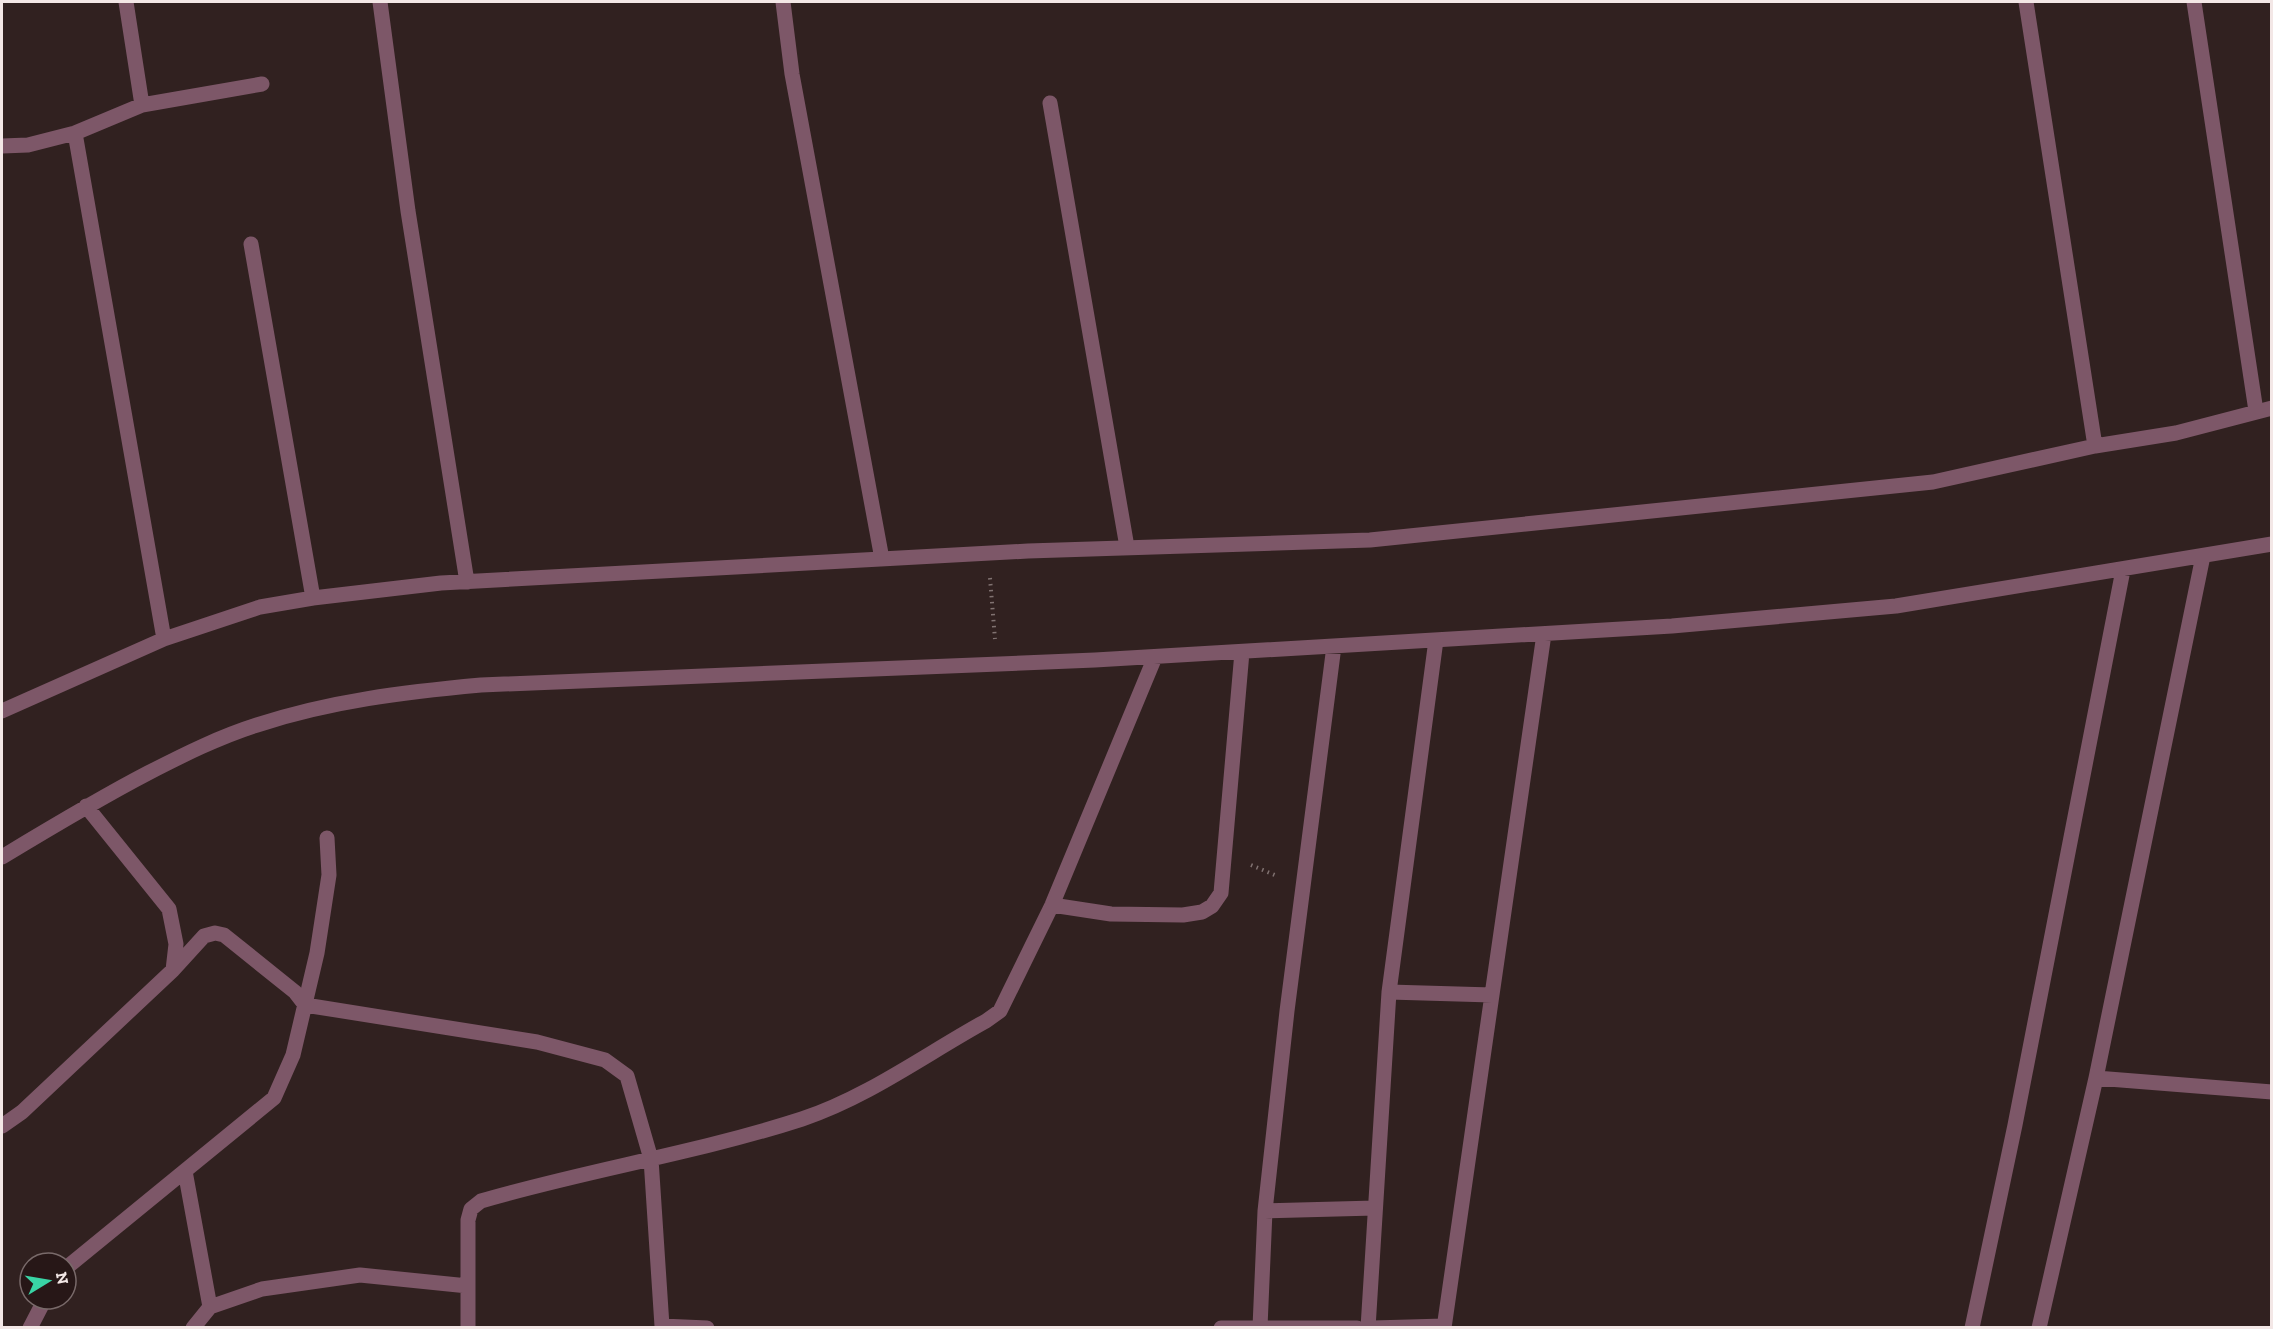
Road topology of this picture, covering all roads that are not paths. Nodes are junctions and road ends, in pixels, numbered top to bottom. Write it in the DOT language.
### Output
graph roads {
  1 [pos="126,2"];
  2 [pos="380,2"];
  3 [pos="783,2"];
  4 [pos="2026,2"];
  5 [pos="2194,2"];
  6 [pos="262,84"];
  7 [pos="1050,104"];
  8 [pos="142,105"];
  9 [pos="75,133"];
  10 [pos="2,146"];
  11 [pos="251,244"];
  12 [pos="2264,409"];
  13 [pos="2095,446"];
  14 [pos="2271,544"];
  15 [pos="1127,547"];
  16 [pos="2203,556"];
  17 [pos="882,559"];
  18 [pos="2123,570"];
  19 [pos="467,582"];
  20 [pos="313,598"];
  21 [pos="1544,634"];
  22 [pos="164,639"];
  23 [pos="1436,640"];
  24 [pos="1335,646"];
  25 [pos="1242,652"];
  26 [pos="1155,657"];
  27 [pos="2,711"];
  28 [pos="86,806"];
  29 [pos="327,838"];
  30 [pos="2,857"];
  31 [pos="1052,905"];
  32 [pos="173,970"];
  33 [pos="1389,992"];
  34 [pos="1492,995"];
  35 [pos="304,1005"];
  36 [pos="2096,1078"];
  37 [pos="2271,1092"];
  38 [pos="2,1126"];
  39 [pos="651,1159"];
  40 [pos="185,1171"];
  41 [pos="1375,1208"];
  42 [pos="1265,1211"];
  43 [pos="78,1258"];
  44 [pos="468,1286"];
  45 [pos="210,1307"];
  46 [pos="39,1311"];
  47 [pos="661,1327"];
  48 [pos="1260,1327"];
  49 [pos="1444,1327"];
  50 [pos="30,1328"];
  51 [pos="193,1328"];
  52 [pos="468,1328"];
  53 [pos="707,1328"];
  54 [pos="1221,1328"];
  55 [pos="1357,1328"];
  56 [pos="1368,1328"];
  57 [pos="1373,1328"];
  58 [pos="1972,1328"];
  59 [pos="2039,1328"];
  1 -- 8 [label="street"];
  2 -- 19 [label="street"];
  3 -- 17 [label="street"];
  4 -- 13 [label="street"];
  5 -- 12 [label="street"];
  6 -- 8 [label="street"];
  7 -- 15 [label="street"];
  8 -- 9 [label="street"];
  9 -- 10 [label="street"];
  9 -- 22 [label="street"];
  11 -- 20 [label="street"];
  12 -- 13 [label="street"];
  13 -- 15 [label="street"];
  14 -- 16 [label="street"];
  15 -- 17 [label="street"];
  16 -- 18 [label="street"];
  16 -- 36 [label="street"];
  17 -- 19 [label="street"];
  18 -- 21 [label="street"];
  18 -- 58 [label="street"];
  19 -- 20 [label="street"];
  20 -- 22 [label="street"];
  21 -- 23 [label="street"];
  21 -- 34 [label="street"];
  22 -- 27 [label="street"];
  23 -- 24 [label="street"];
  23 -- 33 [label="street"];
  24 -- 25 [label="street"];
  24 -- 42 [label="street"];
  25 -- 26 [label="street"];
  25 -- 31 [label="street"];
  26 -- 28 [label="street"];
  26 -- 31 [label="street"];
  28 -- 30 [label="street"];
  28 -- 32 [label="street"];
  29 -- 35 [label="street"];
  31 -- 39 [label="street"];
  32 -- 35 [label="street"];
  32 -- 38 [label="street"];
  33 -- 34 [label="street"];
  33 -- 41 [label="street"];
  34 -- 49 [label="street"];
  35 -- 39 [label="street"];
  35 -- 40 [label="street"];
  36 -- 37 [label="street"];
  36 -- 59 [label="street"];
  39 -- 44 [label="street"];
  39 -- 47 [label="street"];
  40 -- 43 [label="street"];
  40 -- 45 [label="street"];
  41 -- 42 [label="street"];
  41 -- 56 [label="street"];
  42 -- 48 [label="street"];
  44 -- 45 [label="street"];
  44 -- 52 [label="street"];
  45 -- 51 [label="street"];
  46 -- 50 [label="street"];
  47 -- 53 [label="street"];
  48 -- 54 [label="street"];
  48 -- 55 [label="street"];
  49 -- 57 [label="street"];
}
